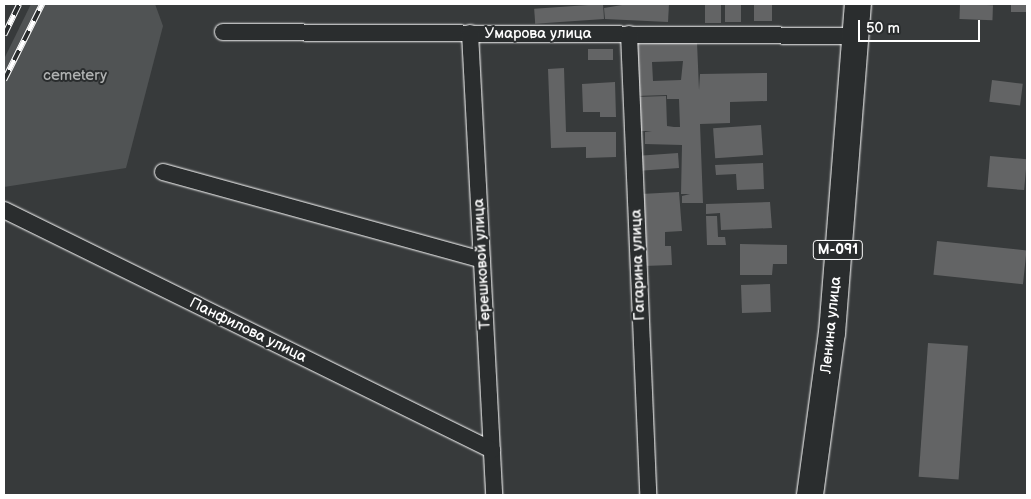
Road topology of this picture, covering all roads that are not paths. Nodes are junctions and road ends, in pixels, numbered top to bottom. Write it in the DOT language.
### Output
graph roads {
  1 [pos="858,4"];
  2 [pos="223,32"];
  3 [pos="470,33"];
  4 [pos="629,34"];
  5 [pos="853,36"];
  6 [pos="163,172"];
  7 [pos="4,210"];
  8 [pos="482,260"];
  9 [pos="492,450"];
  10 [pos="494,495"];
  11 [pos="648,495"];
  12 [pos="810,495"];
  1 -- 5 [label="main road, Ленина улица / М-091"];
  2 -- 3 [label="street, Умарова улица"];
  3 -- 4 [label="street, Умарова улица"];
  3 -- 8 [label="street, Терешковой улица"];
  4 -- 5 [label="street, Умарова улица"];
  4 -- 11 [label="street, Гагарина улица"];
  5 -- 12 [label="main road, Ленина улица / М-091"];
  6 -- 8 [label="street"];
  7 -- 9 [label="street, Панфилова улица"];
  8 -- 9 [label="street, Терешковой улица"];
  9 -- 10 [label="street, Терешковой улица"];
}
